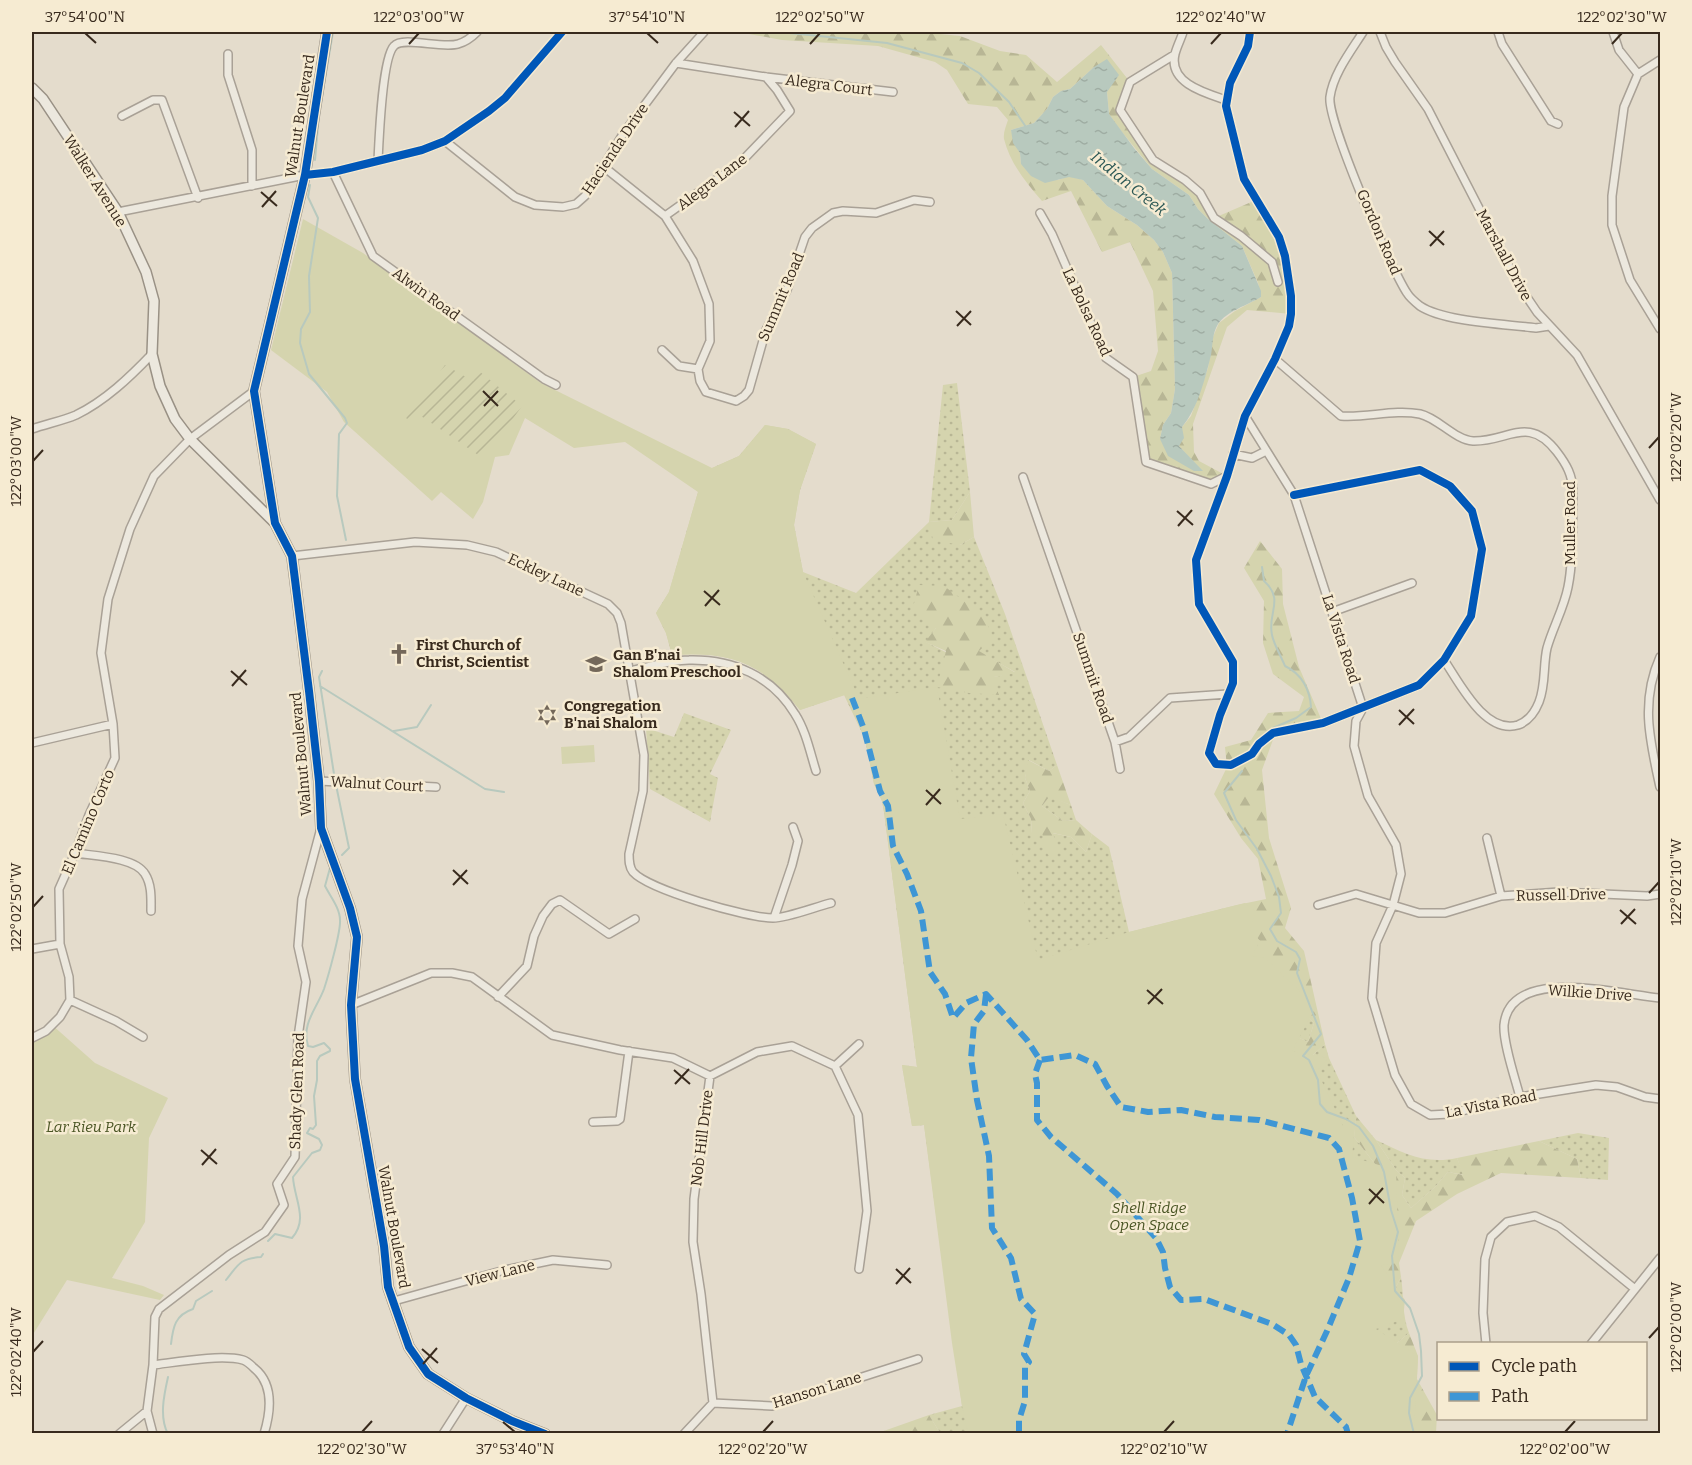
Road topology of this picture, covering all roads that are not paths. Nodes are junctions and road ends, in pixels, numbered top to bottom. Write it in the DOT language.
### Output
graph roads {
  1 [pos="327,32"];
  2 [pos="477,32"];
  3 [pos="562,32"];
  4 [pos="704,32"];
  5 [pos="1183,32"];
  6 [pos="1250,32"];
  7 [pos="1363,32"];
  8 [pos="1380,32"];
  9 [pos="1498,32"];
  10 [pos="1612,32"];
  11 [pos="228,54"];
  12 [pos="1174,55"];
  13 [pos="1660,60"];
  14 [pos="676,63"];
  15 [pos="1638,74"];
  16 [pos="766,77"];
  17 [pos="32,88"];
  18 [pos="892,92"];
  19 [pos="1226,100"];
  20 [pos="122,116"];
  21 [pos="1558,124"];
  22 [pos="445,141"];
  23 [pos="378,161"];
  24 [pos="604,167"];
  25 [pos="333,172"];
  26 [pos="305,175"];
  27 [pos="252,186"];
  28 [pos="198,198"];
  29 [pos="930,202"];
  30 [pos="118,213"];
  31 [pos="1040,213"];
  32 [pos="665,216"];
  33 [pos="1278,282"];
  34 [pos="1549,326"];
  35 [pos="1660,329"];
  36 [pos="662,350"];
  37 [pos="152,354"];
  38 [pos="1275,359"];
  39 [pos="698,369"];
  40 [pos="556,385"];
  41 [pos="254,391"];
  42 [pos="1245,416"];
  43 [pos="32,429"];
  44 [pos="190,439"];
  45 [pos="1266,451"];
  46 [pos="1233,454"];
  47 [pos="1227,476"];
  48 [pos="1023,477"];
  49 [pos="1294,495"];
  50 [pos="1660,500"];
  51 [pos="275,523"];
  52 [pos="292,556"];
  53 [pos="1412,583"];
  54 [pos="1332,612"];
  55 [pos="1660,657"];
  56 [pos="1444,660"];
  57 [pos="630,671"];
  58 [pos="1228,694"];
  59 [pos="1363,708"];
  60 [pos="113,724"];
  61 [pos="1115,742"];
  62 [pos="32,743"];
  63 [pos="1120,769"];
  64 [pos="816,771"];
  65 [pos="319,781"];
  66 [pos="436,787"];
  67 [pos="1660,787"];
  68 [pos="793,827"];
  69 [pos="321,828"];
  70 [pos="1487,838"];
  71 [pos="75,854"];
  72 [pos="1660,894"];
  73 [pos="1500,896"];
  74 [pos="831,903"];
  75 [pos="1318,905"];
  76 [pos="1393,905"];
  77 [pos="151,911"];
  78 [pos="774,918"];
  79 [pos="636,919"];
  80 [pos="60,944"];
  81 [pos="32,949"];
  82 [pos="498,997"];
  83 [pos="1660,998"];
  84 [pos="70,1000"];
  85 [pos="351,1005"];
  86 [pos="143,1037"];
  87 [pos="32,1038"];
  88 [pos="859,1044"];
  89 [pos="629,1051"];
  90 [pos="835,1066"];
  91 [pos="710,1076"];
  92 [pos="1520,1097"];
  93 [pos="1660,1099"];
  94 [pos="593,1122"];
  95 [pos="1660,1258"];
  96 [pos="607,1265"];
  97 [pos="859,1269"];
  98 [pos="1635,1290"];
  99 [pos="394,1301"];
  100 [pos="1486,1342"];
  101 [pos="1593,1342"];
  102 [pos="918,1359"];
  103 [pos="153,1365"];
  104 [pos="466,1398"];
  105 [pos="713,1403"];
  106 [pos="147,1411"];
  107 [pos="119,1434"];
  108 [pos="153,1434"];
  109 [pos="264,1434"];
  110 [pos="443,1434"];
  111 [pos="545,1434"];
  112 [pos="684,1434"];
  1 -- 26 [label="street, Walnut Boulevard"];
  2 -- 23 [label="street"];
  3 -- 22 [label="street"];
  4 -- 14 [label="street, Hacienda Drive"];
  5 -- 12 [label="street"];
  6 -- 19 [label="street"];
  7 -- 34 [label="street, Gordon Road"];
  8 -- 34 [label="street, Marshall Drive"];
  9 -- 21 [label="street"];
  10 -- 15 [label="street"];
  11 -- 27 [label="street"];
  12 -- 19 [label="street"];
  12 -- 33 [label="street"];
  13 -- 15 [label="street"];
  14 -- 16 [label="street"];
  14 -- 24 [label="street, Hacienda Drive"];
  15 -- 35 [label="street"];
  16 -- 18 [label="street, Alegra Court"];
  16 -- 32 [label="street, Alegra Lane"];
  17 -- 30 [label="street, Walker Avenue"];
  19 -- 38 [label="street"];
  20 -- 28 [label="street"];
  22 -- 23 [label="street"];
  22 -- 24 [label="street, Hacienda Drive"];
  23 -- 25 [label="street"];
  24 -- 32 [label="street"];
  25 -- 26 [label="street"];
  25 -- 40 [label="street, Alwin Road"];
  26 -- 27 [label="street"];
  26 -- 41 [label="street, Walnut Boulevard"];
  27 -- 28 [label="street"];
  28 -- 30 [label="street"];
  29 -- 39 [label="street, Summit Road"];
  30 -- 37 [label="street, Walker Avenue"];
  31 -- 47 [label="street, La Bolsa Road"];
  32 -- 39 [label="street"];
  34 -- 50 [label="street, Marshall Drive"];
  36 -- 39 [label="street"];
  37 -- 43 [label="street"];
  37 -- 44 [label="street, Walker Avenue"];
  38 -- 42 [label="street"];
  38 -- 56 [label="street, Muller Road"];
  41 -- 44 [label="street, El Camino Corto"];
  41 -- 51 [label="street, Walnut Boulevard"];
  42 -- 45 [label="street, La Vista Road"];
  42 -- 46 [label="street"];
  44 -- 51 [label="street, Walker Avenue"];
  44 -- 60 [label="street, El Camino Corto"];
  45 -- 46 [label="street"];
  45 -- 49 [label="street, La Vista Road"];
  46 -- 47 [label="street"];
  47 -- 58 [label="street"];
  48 -- 61 [label="street, Summit Road"];
  49 -- 54 [label="street, La Vista Road"];
  49 -- 56 [label="street"];
  51 -- 52 [label="street, Walnut Boulevard"];
  52 -- 57 [label="street, Eckley Lane"];
  52 -- 65 [label="street, Walnut Boulevard"];
  53 -- 54 [label="street"];
  54 -- 59 [label="street, La Vista Road"];
  55 -- 67 [label="street"];
  56 -- 59 [label="street"];
  57 -- 64 [label="street"];
  57 -- 78 [label="street, Eckley Lane"];
  58 -- 59 [label="street"];
  58 -- 61 [label="street, Summit Road"];
  59 -- 76 [label="street, La Vista Road"];
  60 -- 62 [label="street"];
  60 -- 71 [label="street, El Camino Corto"];
  61 -- 63 [label="street, Summit Road"];
  65 -- 66 [label="street, Walnut Court"];
  65 -- 69 [label="street, Walnut Boulevard"];
  68 -- 78 [label="street"];
  69 -- 85 [label="street, Walnut Boulevard"];
  69 -- 103 [label="street, Shady Glen Road"];
  70 -- 73 [label="street"];
  71 -- 77 [label="street"];
  71 -- 80 [label="street, El Camino Corto"];
  72 -- 73 [label="street, Russell Drive"];
  73 -- 76 [label="street, Russell Drive"];
  74 -- 78 [label="street"];
  75 -- 76 [label="street, Russell Drive"];
  76 -- 92 [label="street, La Vista Road"];
  79 -- 82 [label="street"];
  80 -- 81 [label="street"];
  80 -- 84 [label="street, El Camino Corto"];
  82 -- 85 [label="street, Nob Hill Drive"];
  82 -- 89 [label="street, Nob Hill Drive"];
  83 -- 92 [label="street, Wilkie Drive"];
  84 -- 86 [label="street"];
  84 -- 87 [label="street"];
  85 -- 99 [label="street, Walnut Boulevard"];
  88 -- 90 [label="street"];
  89 -- 91 [label="street, Nob Hill Drive"];
  89 -- 94 [label="street"];
  90 -- 91 [label="street"];
  90 -- 97 [label="street"];
  91 -- 105 [label="street, Nob Hill Drive"];
  92 -- 93 [label="street, La Vista Road"];
  95 -- 98 [label="street"];
  96 -- 99 [label="street, View Lane"];
  98 -- 100 [label="street"];
  98 -- 101 [label="street"];
  99 -- 104 [label="street, Walnut Boulevard"];
  102 -- 105 [label="street, Hanson Lane"];
  103 -- 106 [label="street, Shady Glen Road"];
  103 -- 109 [label="street"];
  104 -- 110 [label="street"];
  104 -- 111 [label="street, Walnut Boulevard"];
  105 -- 112 [label="street"];
  106 -- 107 [label="street"];
  106 -- 108 [label="street, Shady Glen Road"];
}
